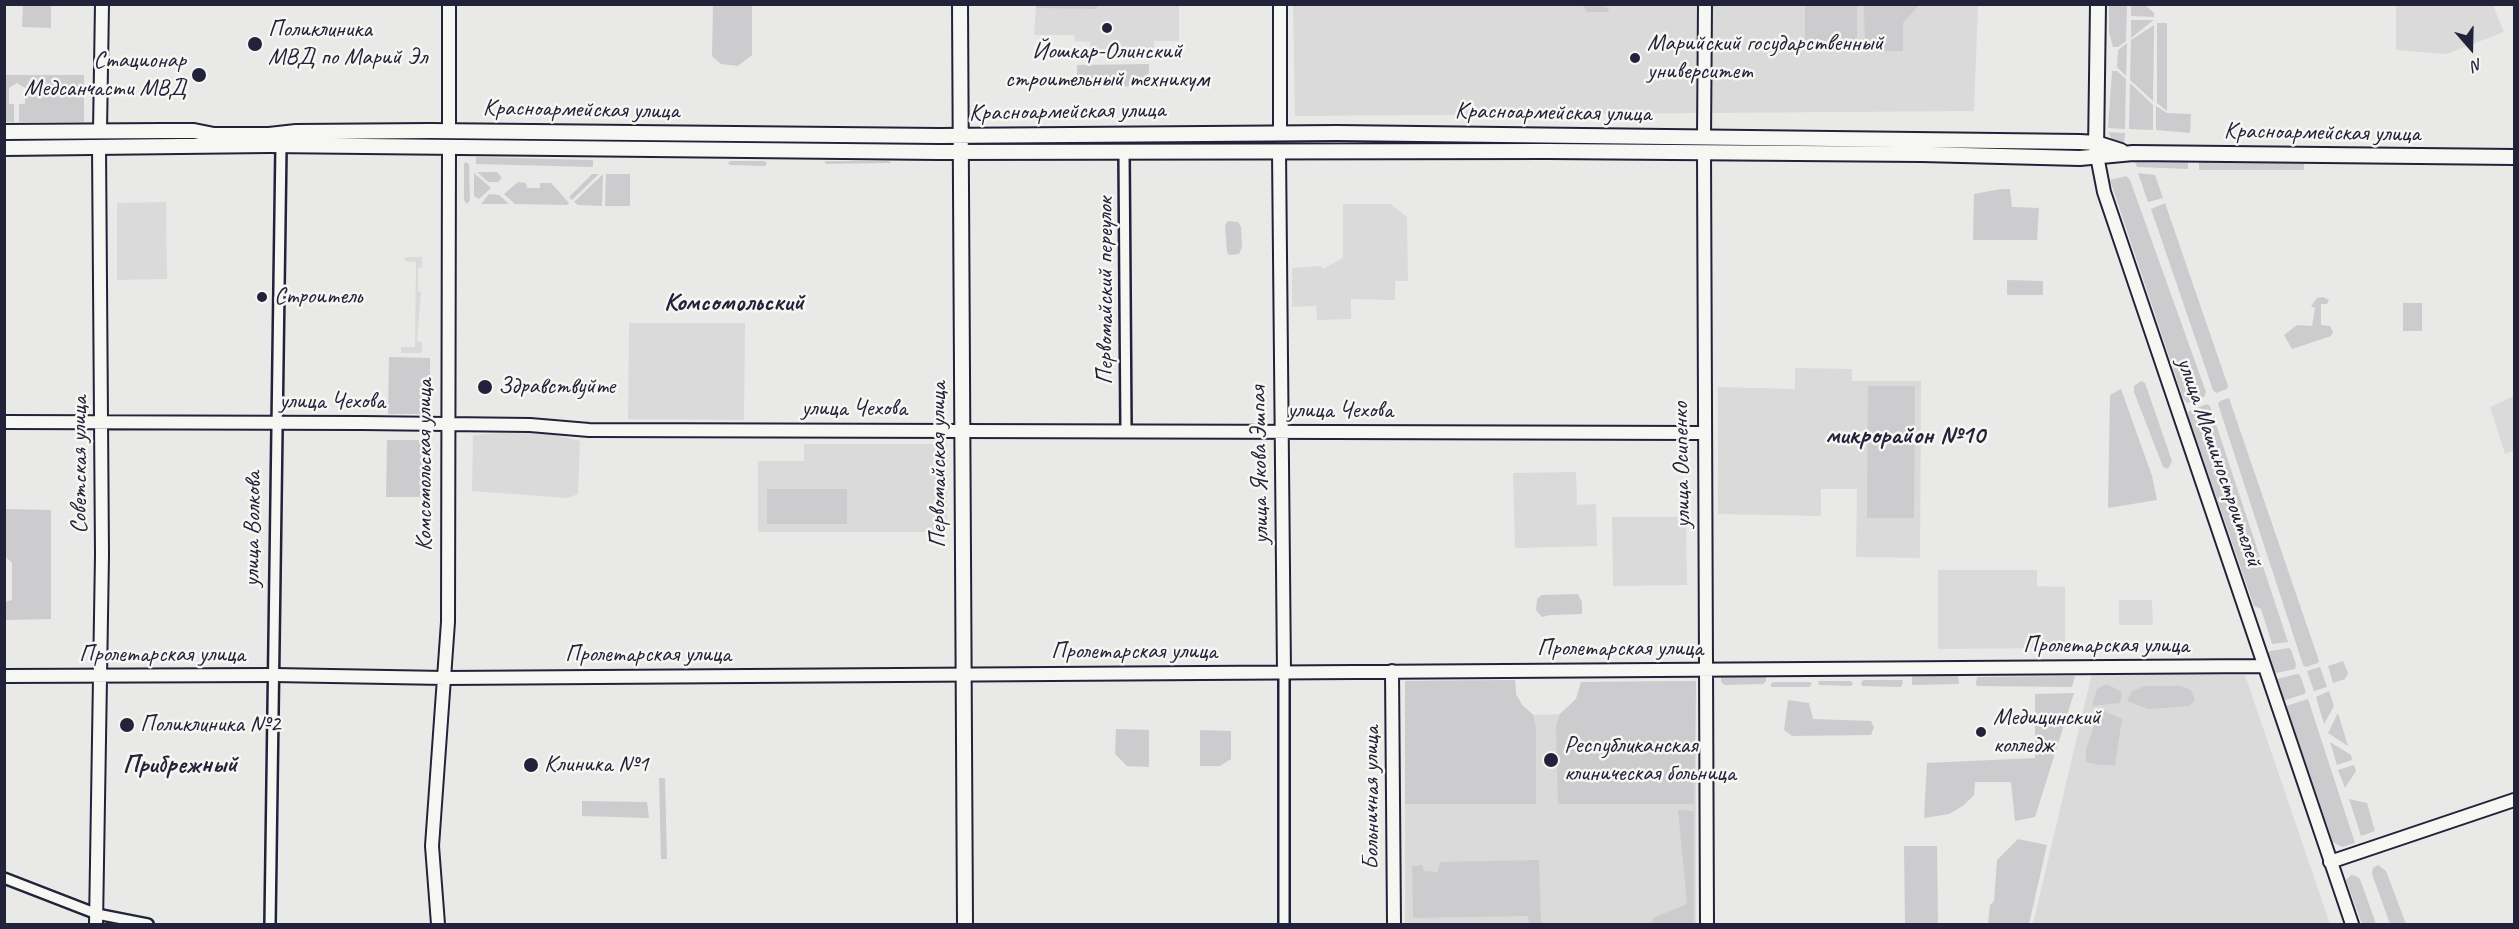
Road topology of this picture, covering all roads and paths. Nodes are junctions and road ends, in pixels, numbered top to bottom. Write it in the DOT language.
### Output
graph roads {
  1 [pos="102,4"];
  2 [pos="449,4"];
  3 [pos="960,4"];
  4 [pos="1280,4"];
  5 [pos="1705,4"];
  6 [pos="2098,4"];
  7 [pos="100,131"];
  8 [pos="449,131"];
  9 [pos="4,132"];
  10 [pos="1280,133"];
  11 [pos="960,136"];
  12 [pos="281,140"];
  13 [pos="1704,145"];
  14 [pos="99,146"];
  15 [pos="449,147"];
  16 [pos="4,148"];
  17 [pos="2096,150"];
  18 [pos="1124,151"];
  19 [pos="1279,151"];
  20 [pos="961,152"];
  21 [pos="2514,158"];
  22 [pos="4,422"];
  23 [pos="102,422"];
  24 [pos="277,423"];
  25 [pos="448,424"];
  26 [pos="961,430"];
  27 [pos="1126,431"];
  28 [pos="1282,432"];
  29 [pos="1704,433"];
  30 [pos="2263,666"];
  31 [pos="1707,669"];
  32 [pos="1392,671"];
  33 [pos="1284,672"];
  34 [pos="963,674"];
  35 [pos="274,675"];
  36 [pos="4,676"];
  37 [pos="99,676"];
  38 [pos="445,678"];
  39 [pos="2514,800"];
  40 [pos="2330,862"];
  41 [pos="4,878"];
  42 [pos="97,919"];
  43 [pos="148,924"];
  44 [pos="270,924"];
  45 [pos="438,924"];
  46 [pos="965,924"];
  47 [pos="1284,924"];
  48 [pos="1394,924"];
  49 [pos="1707,924"];
  50 [pos="2352,924"];
  1 -- 7 [label="street, Советская улица"];
  2 -- 8 [label="street, Комсомольская улица"];
  3 -- 11 [label="main road, Первомайская улица"];
  4 -- 10 [label="street, улица Якова Эшпая"];
  5 -- 13 [label="street, улица Осипенко"];
  6 -- 17 [label="main road, улица Машиностроителей"];
  7 -- 9 [label="main road, Красноармейская улица"];
  7 -- 12 [label="main road, Красноармейская улица"];
  7 -- 14 [label="main road, Советская улица"];
  8 -- 11 [label="main road, Красноармейская улица"];
  8 -- 12 [label="main road, Красноармейская улица"];
  8 -- 15 [label="main road, Комсомольская улица"];
  10 -- 11 [label="main road, Красноармейская улица"];
  10 -- 13 [label="main road, Красноармейская улица"];
  10 -- 19 [label="main road, улица Якова Эшпая"];
  11 -- 20 [label="main road, Первомайская улица"];
  12 -- 14 [label="main road, Красноармейская улица"];
  12 -- 15 [label="main road, Красноармейская улица"];
  12 -- 24 [label="street, улица Волкова"];
  13 -- 17 [label="main road, Красноармейская улица"];
  13 -- 19 [label="main road, Красноармейская улица"];
  13 -- 29 [label="street, улица Осипенко"];
  14 -- 16 [label="main road, Красноармейская улица"];
  14 -- 23 [label="street, Советская улица"];
  15 -- 20 [label="main road, Красноармейская улица"];
  15 -- 25 [label="street, Комсомольская улица"];
  17 -- 21 [label="main road, Красноармейская улица"];
  17 -- 30 [label="street, улица Машиностроителей"];
  18 -- 19 [label="main road, Красноармейская улица"];
  18 -- 20 [label="main road, Красноармейская улица"];
  18 -- 27 [label="street, Первомайский переулок"];
  19 -- 28 [label="street, улица Якова Эшпая"];
  20 -- 26 [label="main road, Первомайская улица"];
  22 -- 23 [label="street, улица Чехова"];
  23 -- 24 [label="street, улица Чехова"];
  23 -- 37 [label="street, Советская улица"];
  24 -- 25 [label="street, улица Чехова"];
  24 -- 35 [label="street, улица Волкова"];
  25 -- 26 [label="street, улица Чехова"];
  25 -- 38 [label="street, Комсомольская улица"];
  26 -- 27 [label="street, улица Чехова"];
  26 -- 34 [label="main road, Первомайская улица"];
  27 -- 28 [label="street, улица Чехова"];
  28 -- 29 [label="street, улица Чехова"];
  28 -- 33 [label="street, улица Якова Эшпая"];
  29 -- 31 [label="street, улица Осипенко"];
  30 -- 31 [label="street, Пролетарская улица"];
  30 -- 40 [label="street, улица Машиностроителей"];
  31 -- 32 [label="street, Пролетарская улица"];
  31 -- 49 [label="street, улица Осипенко"];
  32 -- 33 [label="street, Пролетарская улица"];
  32 -- 48 [label="street, Больничная улица"];
  33 -- 34 [label="street, Пролетарская улица"];
  33 -- 47 [label="street, улица Якова Эшпая"];
  34 -- 38 [label="street, Пролетарская улица"];
  34 -- 46 [label="main road, Первомайская улица"];
  35 -- 37 [label="street, Пролетарская улица"];
  35 -- 38 [label="street, Пролетарская улица"];
  35 -- 44 [label="street, улица Волкова"];
  36 -- 37 [label="street, Пролетарская улица"];
  37 -- 42 [label="street, Советская улица"];
  38 -- 45 [label="street, Комсомольская улица"];
  39 -- 40 [label="street"];
  40 -- 50 [label="street, улица Машиностроителей"];
  41 -- 42 [label="street"];
  42 -- 43 [label="street"];
}
